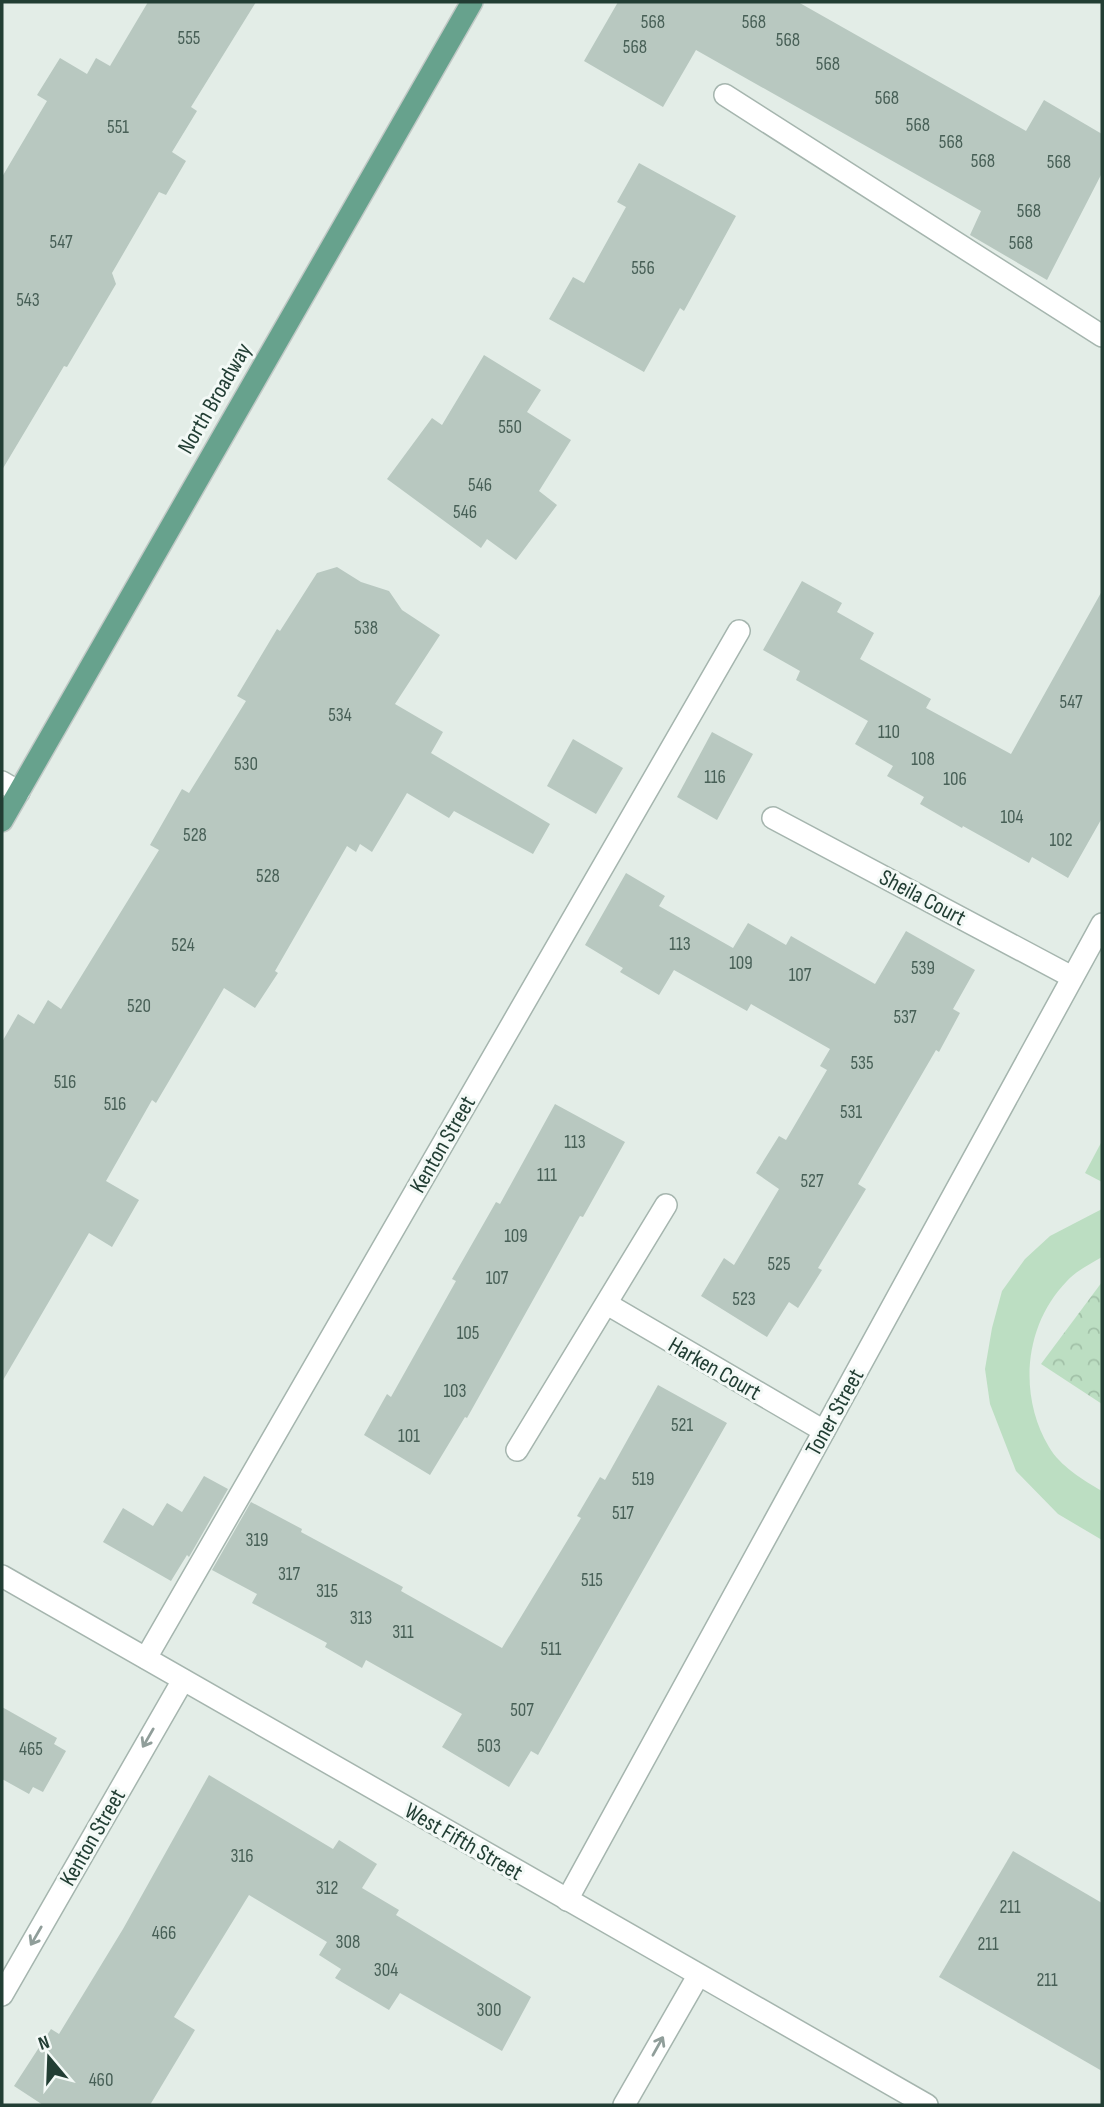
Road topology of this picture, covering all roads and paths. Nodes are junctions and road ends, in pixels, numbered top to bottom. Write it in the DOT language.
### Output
graph roads {
  1 [pos="472,2"];
  2 [pos="725,96"];
  3 [pos="1100,330"];
  4 [pos="739,631"];
  5 [pos="10,787"];
  6 [pos="773,818"];
  7 [pos="2,821"];
  8 [pos="1102,924"];
  9 [pos="1072,977"];
  10 [pos="666,1205"];
  11 [pos="607,1304"];
  12 [pos="824,1431"];
  13 [pos="517,1450"];
  14 [pos="2,1576"];
  15 [pos="146,1658"];
  16 [pos="183,1680"];
  17 [pos="567,1900"];
  18 [pos="698,1976"];
  19 [pos="2,1996"];
  20 [pos="624,2105"];
  21 [pos="927,2105"];
  1 -- 5 [label="main road, North Broadway"];
  2 -- 3 [label="street"];
  4 -- 15 [label="street, Kenton Street"];
  5 -- 7 [label="main road, North Broadway"];
  6 -- 9 [label="street, Sheila Court"];
  8 -- 9 [label="street, Toner Street"];
  9 -- 12 [label="street, Toner Street"];
  10 -- 11 [label="street"];
  11 -- 12 [label="street, Harken Court"];
  11 -- 13 [label="street"];
  12 -- 17 [label="street, Toner Street"];
  14 -- 15 [label="street, West Fifth Street"];
  15 -- 16 [label="street, West Fifth Street"];
  16 -- 17 [label="street, West Fifth Street"];
  16 -- 19 [label="street, Kenton Street, one-way"];
  17 -- 18 [label="street, West Fifth Street"];
  20 -- 18 [label="street, one-way"];
  18 -- 21 [label="street, West Fifth Street"];
}
